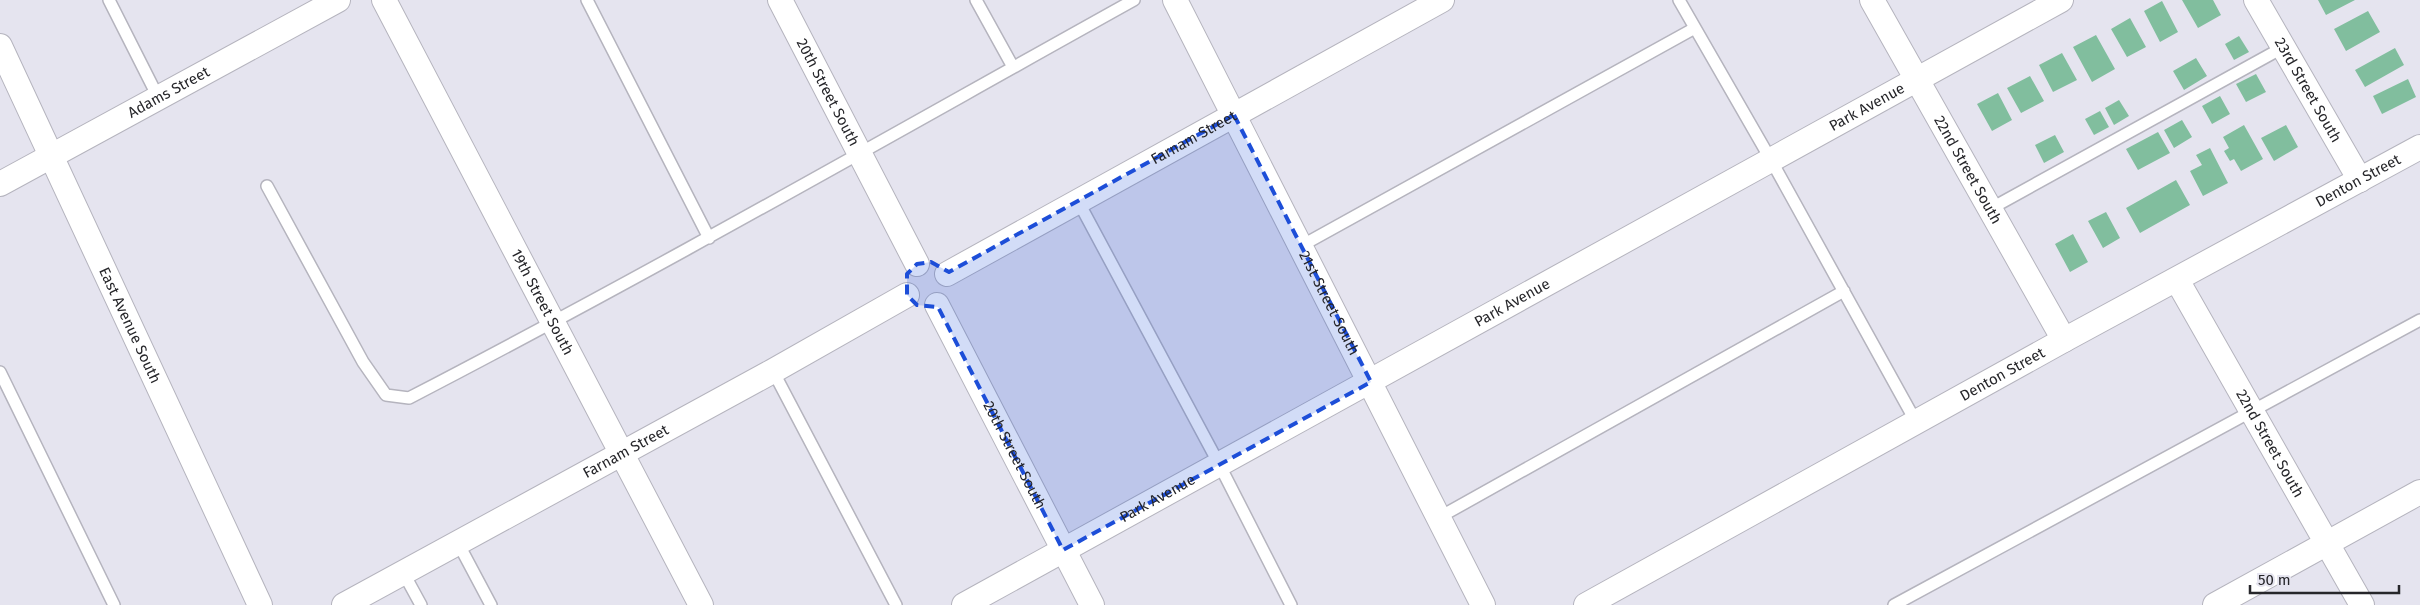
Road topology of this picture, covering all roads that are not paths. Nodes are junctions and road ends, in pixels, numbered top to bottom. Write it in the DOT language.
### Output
graph roads {
  1 [pos="109,0"];
  2 [pos="338,0"];
  3 [pos="384,0"];
  4 [pos="587,0"];
  5 [pos="780,0"];
  6 [pos="976,0"];
  7 [pos="1134,0"];
  8 [pos="1175,0"];
  9 [pos="1442,0"];
  10 [pos="1679,0"];
  11 [pos="1872,0"];
  12 [pos="2061,0"];
  13 [pos="2256,0"];
  14 [pos="1695,28"];
  15 [pos="0,46"];
  16 [pos="2282,48"];
  17 [pos="1013,67"];
  18 [pos="1916,80"];
  19 [pos="158,97"];
  20 [pos="1234,115"];
  21 [pos="2420,148"];
  22 [pos="860,153"];
  23 [pos="51,157"];
  24 [pos="1771,160"];
  25 [pos="2360,180"];
  26 [pos="0,184"];
  27 [pos="267,186"];
  28 [pos="1078,201"];
  29 [pos="1990,209"];
  30 [pos="709,238"];
  31 [pos="1301,246"];
  32 [pos="917,264"];
  33 [pos="947,274"];
  34 [pos="2177,280"];
  35 [pos="1844,292"];
  36 [pos="907,295"];
  37 [pos="937,305"];
  38 [pos="2420,320"];
  39 [pos="554,323"];
  40 [pos="2064,340"];
  41 [pos="0,372"];
  42 [pos="773,372"];
  43 [pos="1371,382"];
  44 [pos="2251,411"];
  45 [pos="1916,422"];
  46 [pos="622,453"];
  47 [pos="1219,464"];
  48 [pos="2420,492"];
  49 [pos="1438,518"];
  50 [pos="458,543"];
  51 [pos="2327,544"];
  52 [pos="1063,550"];
  53 [pos="403,572"];
  54 [pos="114,605"];
  55 [pos="260,605"];
  56 [pos="344,605"];
  57 [pos="421,605"];
  58 [pos="491,605"];
  59 [pos="701,605"];
  60 [pos="896,605"];
  61 [pos="964,605"];
  62 [pos="1092,605"];
  63 [pos="1291,605"];
  64 [pos="1483,605"];
  65 [pos="1586,605"];
  66 [pos="1894,605"];
  67 [pos="2215,605"];
  68 [pos="2362,605"];
  1 -- 19 [label="lane"];
  2 -- 19 [label="street, Adams Street"];
  3 -- 39 [label="street, 19th Street South"];
  4 -- 30 [label="lane"];
  5 -- 22 [label="street, 20th Street South"];
  6 -- 17 [label="lane"];
  7 -- 17 [label="lane"];
  8 -- 20 [label="street, 21st Street South"];
  9 -- 20 [label="street, Farnam Street"];
  10 -- 14 [label="lane"];
  11 -- 18 [label="street, 22nd Street South"];
  12 -- 18 [label="street, Park Avenue"];
  13 -- 16 [label="street, 23rd Street South"];
  14 -- 24 [label="lane"];
  14 -- 31 [label="lane"];
  15 -- 23 [label="street, East Avenue South"];
  16 -- 25 [label="street, 23rd Street South"];
  16 -- 29 [label="lane"];
  17 -- 22 [label="lane"];
  18 -- 24 [label="street, Park Avenue"];
  18 -- 29 [label="street, 22nd Street South"];
  19 -- 23 [label="street, Adams Street"];
  20 -- 28 [label="street, Farnam Street"];
  20 -- 31 [label="street, 21st Street South"];
  21 -- 25 [label="street, Denton Street"];
  22 -- 30 [label="lane"];
  22 -- 32 [label="street, 20th Street South"];
  23 -- 26 [label="street, Adams Street"];
  23 -- 55 [label="street, East Avenue South"];
  24 -- 35 [label="lane"];
  24 -- 43 [label="street, Park Avenue"];
  25 -- 34 [label="street, Denton Street"];
  27 -- 39 [label="lane"];
  28 -- 33 [label="street, Farnam Street"];
  28 -- 47 [label="lane"];
  29 -- 40 [label="street, 22nd Street South"];
  30 -- 39 [label="lane"];
  31 -- 43 [label="street, 21st Street South"];
  32 -- 33 [label="street"];
  32 -- 36 [label="street"];
  33 -- 37 [label="street"];
  34 -- 40 [label="street, Denton Street"];
  34 -- 44 [label="street, 22nd Street South"];
  35 -- 45 [label="lane"];
  35 -- 49 [label="lane"];
  36 -- 37 [label="street"];
  36 -- 42 [label="street, Farnam Street"];
  37 -- 52 [label="street, 20th Street South"];
  38 -- 44 [label="lane"];
  39 -- 46 [label="street, 19th Street South"];
  40 -- 45 [label="street, Denton Street"];
  41 -- 54 [label="lane"];
  42 -- 46 [label="street, Farnam Street"];
  42 -- 60 [label="lane"];
  43 -- 47 [label="street, Park Avenue"];
  43 -- 49 [label="street, 21st Street South"];
  44 -- 51 [label="street, 22nd Street South"];
  44 -- 66 [label="lane"];
  45 -- 65 [label="street, Denton Street"];
  46 -- 50 [label="street, Farnam Street"];
  46 -- 59 [label="street, 19th Street South"];
  47 -- 52 [label="street, Park Avenue"];
  47 -- 63 [label="lane"];
  48 -- 51 [label="street"];
  49 -- 64 [label="street, 21st Street South"];
  50 -- 53 [label="street, Farnam Street"];
  50 -- 58 [label="lane"];
  51 -- 67 [label="street"];
  51 -- 68 [label="street, 22nd Street South"];
  52 -- 61 [label="street, Park Avenue"];
  52 -- 62 [label="street, 20th Street South"];
  53 -- 56 [label="street, Farnam Street"];
  53 -- 57 [label="lane"];
}
